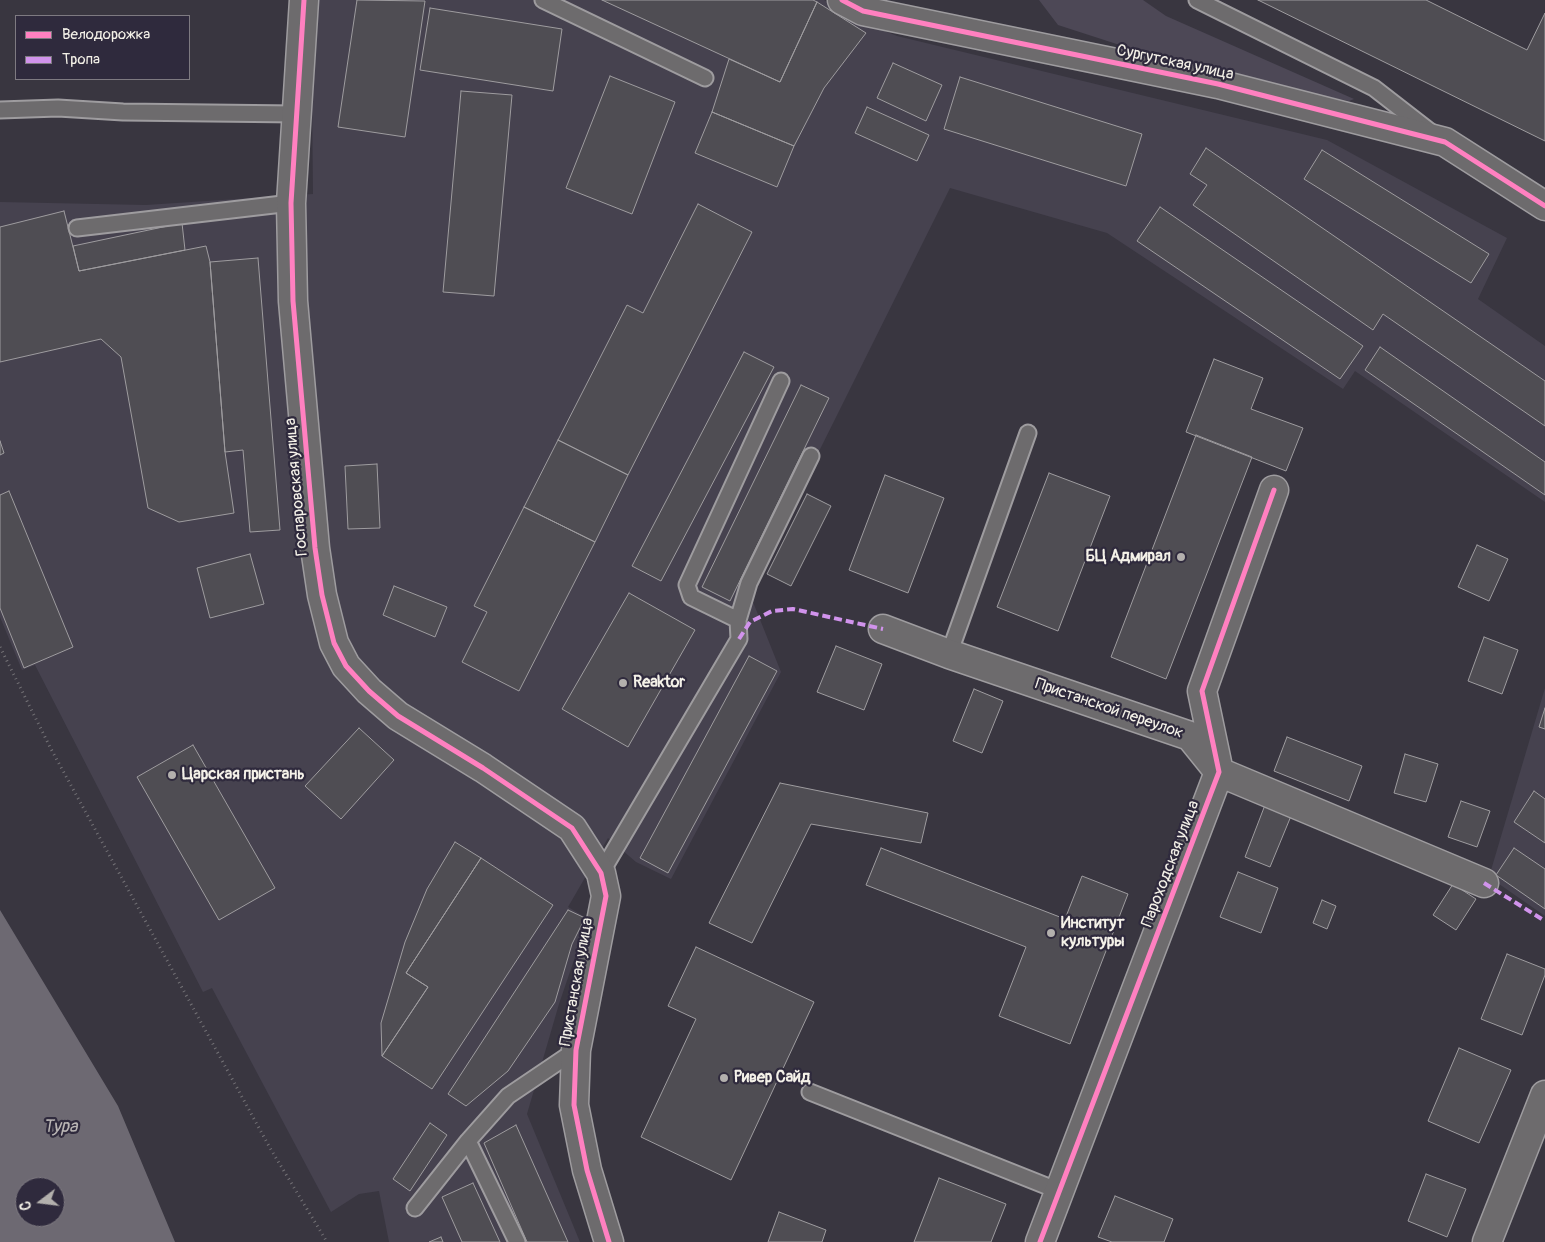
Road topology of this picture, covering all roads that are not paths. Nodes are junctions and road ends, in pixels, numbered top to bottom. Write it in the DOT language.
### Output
graph roads {
  1 [pos="304,0"];
  2 [pos="543,0"];
  3 [pos="842,0"];
  4 [pos="1197,0"];
  5 [pos="705,78"];
  6 [pos="0,110"];
  7 [pos="297,114"];
  8 [pos="1445,142"];
  9 [pos="291,203"];
  10 [pos="1545,206"];
  11 [pos="77,228"];
  12 [pos="781,381"];
  13 [pos="1028,433"];
  14 [pos="811,456"];
  15 [pos="1274,490"];
  16 [pos="738,620"];
  17 [pos="883,629"];
  18 [pos="949,654"];
  19 [pos="1219,772"];
  20 [pos="601,873"];
  21 [pos="1484,883"];
  22 [pos="576,1050"];
  23 [pos="810,1092"];
  24 [pos="1545,1095"];
  25 [pos="468,1140"];
  26 [pos="1059,1191"];
  27 [pos="415,1208"];
  28 [pos="517,1242"];
  29 [pos="608,1242"];
  30 [pos="1040,1242"];
  31 [pos="1487,1242"];
  1 -- 7 [label="street, Госпаровская улица"];
  2 -- 5 [label="lane"];
  3 -- 8 [label="street, Сургутская улица"];
  4 -- 8 [label="lane"];
  6 -- 7 [label="lane"];
  7 -- 9 [label="street, Госпаровская улица"];
  8 -- 10 [label="street, Сургутская улица"];
  9 -- 11 [label="lane"];
  9 -- 20 [label="street, Госпаровская улица"];
  12 -- 16 [label="lane"];
  13 -- 18 [label="lane"];
  14 -- 16 [label="lane"];
  15 -- 19 [label="street"];
  16 -- 20 [label="lane"];
  17 -- 18 [label="street, Пристанской переулок"];
  18 -- 19 [label="street, Пристанской переулок"];
  19 -- 21 [label="street, Пристанской переулок"];
  19 -- 26 [label="street, Пароходская улица"];
  20 -- 22 [label="street, Пристанская улица"];
  22 -- 25 [label="lane"];
  22 -- 29 [label="street, Пристанская улица"];
  23 -- 26 [label="lane"];
  24 -- 31 [label="street"];
  25 -- 27 [label="lane"];
  25 -- 28 [label="lane"];
  26 -- 30 [label="street, Пароходская улица"];
}
